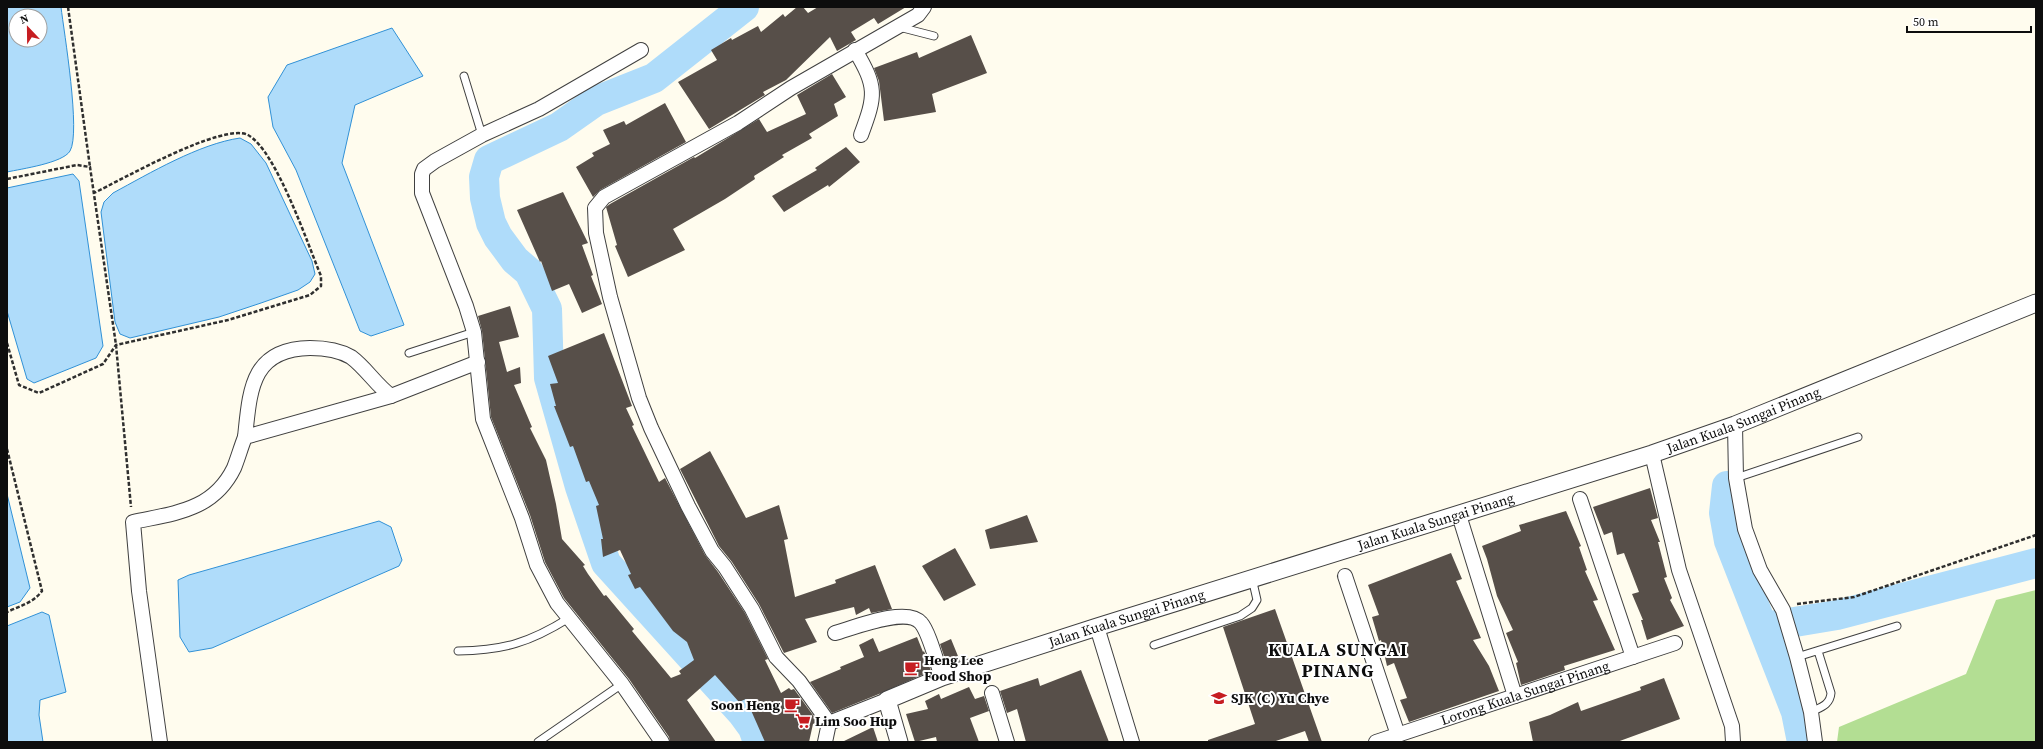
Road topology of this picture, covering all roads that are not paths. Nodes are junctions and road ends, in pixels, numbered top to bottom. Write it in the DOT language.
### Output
graph roads {
  1 [pos="924,7"];
  2 [pos="897,26"];
  3 [pos="934,36"];
  4 [pos="641,50"];
  5 [pos="855,50"];
  6 [pos="464,76"];
  7 [pos="861,134"];
  8 [pos="482,135"];
  9 [pos="2036,303"];
  10 [pos="474,332"];
  11 [pos="409,354"];
  12 [pos="478,362"];
  13 [pos="391,396"];
  14 [pos="1735,425"];
  15 [pos="245,437"];
  16 [pos="1858,437"];
  17 [pos="1652,454"];
  18 [pos="1736,478"];
  19 [pos="1580,498"];
  20 [pos="1459,515"];
  21 [pos="1345,576"];
  22 [pos="1252,578"];
  23 [pos="569,618"];
  24 [pos="1897,626"];
  25 [pos="1096,627"];
  26 [pos="835,633"];
  27 [pos="1675,643"];
  28 [pos="1154,645"];
  29 [pos="458,651"];
  30 [pos="1818,651"];
  31 [pos="1633,657"];
  32 [pos="1797,657"];
  33 [pos="942,677"];
  34 [pos="622,684"];
  35 [pos="992,693"];
  36 [pos="1515,696"];
  37 [pos="887,700"];
  38 [pos="1811,712"];
  39 [pos="829,723"];
  40 [pos="1398,735"];
  41 [pos="160,742"];
  42 [pos="538,742"];
  43 [pos="662,742"];
  44 [pos="825,742"];
  45 [pos="899,742"];
  46 [pos="1007,742"];
  47 [pos="1132,742"];
  48 [pos="1376,742"];
  49 [pos="1733,742"];
  50 [pos="1815,742"];
  1 -- 2 [label="street"];
  2 -- 3 [label="lane"];
  2 -- 5 [label="street"];
  4 -- 8 [label="street"];
  5 -- 7 [label="street"];
  5 -- 39 [label="street"];
  6 -- 8 [label="lane"];
  8 -- 10 [label="street"];
  9 -- 14 [label="street, Jalan Kuala Sungai Pinang"];
  10 -- 11 [label="lane"];
  10 -- 12 [label="street"];
  12 -- 13 [label="street"];
  12 -- 23 [label="street"];
  13 -- 15 [label="street"];
  13 -- 15 [label="street"];
  14 -- 17 [label="street, Jalan Kuala Sungai Pinang"];
  14 -- 18 [label="street"];
  15 -- 41 [label="street"];
  16 -- 18 [label="lane"];
  17 -- 20 [label="street, Jalan Kuala Sungai Pinang"];
  17 -- 49 [label="street"];
  18 -- 32 [label="street"];
  19 -- 31 [label="street"];
  20 -- 22 [label="street, Jalan Kuala Sungai Pinang"];
  20 -- 36 [label="street"];
  21 -- 40 [label="street"];
  22 -- 25 [label="street, Jalan Kuala Sungai Pinang"];
  22 -- 28 [label="lane"];
  23 -- 29 [label="lane"];
  23 -- 34 [label="street"];
  24 -- 30 [label="lane"];
  25 -- 33 [label="street, Jalan Kuala Sungai Pinang"];
  25 -- 47 [label="street"];
  26 -- 33 [label="street"];
  27 -- 31 [label="street, Lorong Kuala Sungai Pinang"];
  30 -- 32 [label="lane"];
  30 -- 38 [label="lane"];
  31 -- 36 [label="street, Lorong Kuala Sungai Pinang"];
  32 -- 38 [label="street"];
  33 -- 37 [label="street, Jalan Kuala Sungai Pinang"];
  34 -- 42 [label="lane"];
  34 -- 43 [label="street"];
  35 -- 46 [label="street"];
  36 -- 40 [label="street, Lorong Kuala Sungai Pinang"];
  37 -- 39 [label="street, Jalan Kuala Sungai Pinang"];
  37 -- 45 [label="street"];
  38 -- 50 [label="street"];
  39 -- 44 [label="street"];
  40 -- 48 [label="street, Lorong Kuala Sungai Pinang"];
}
